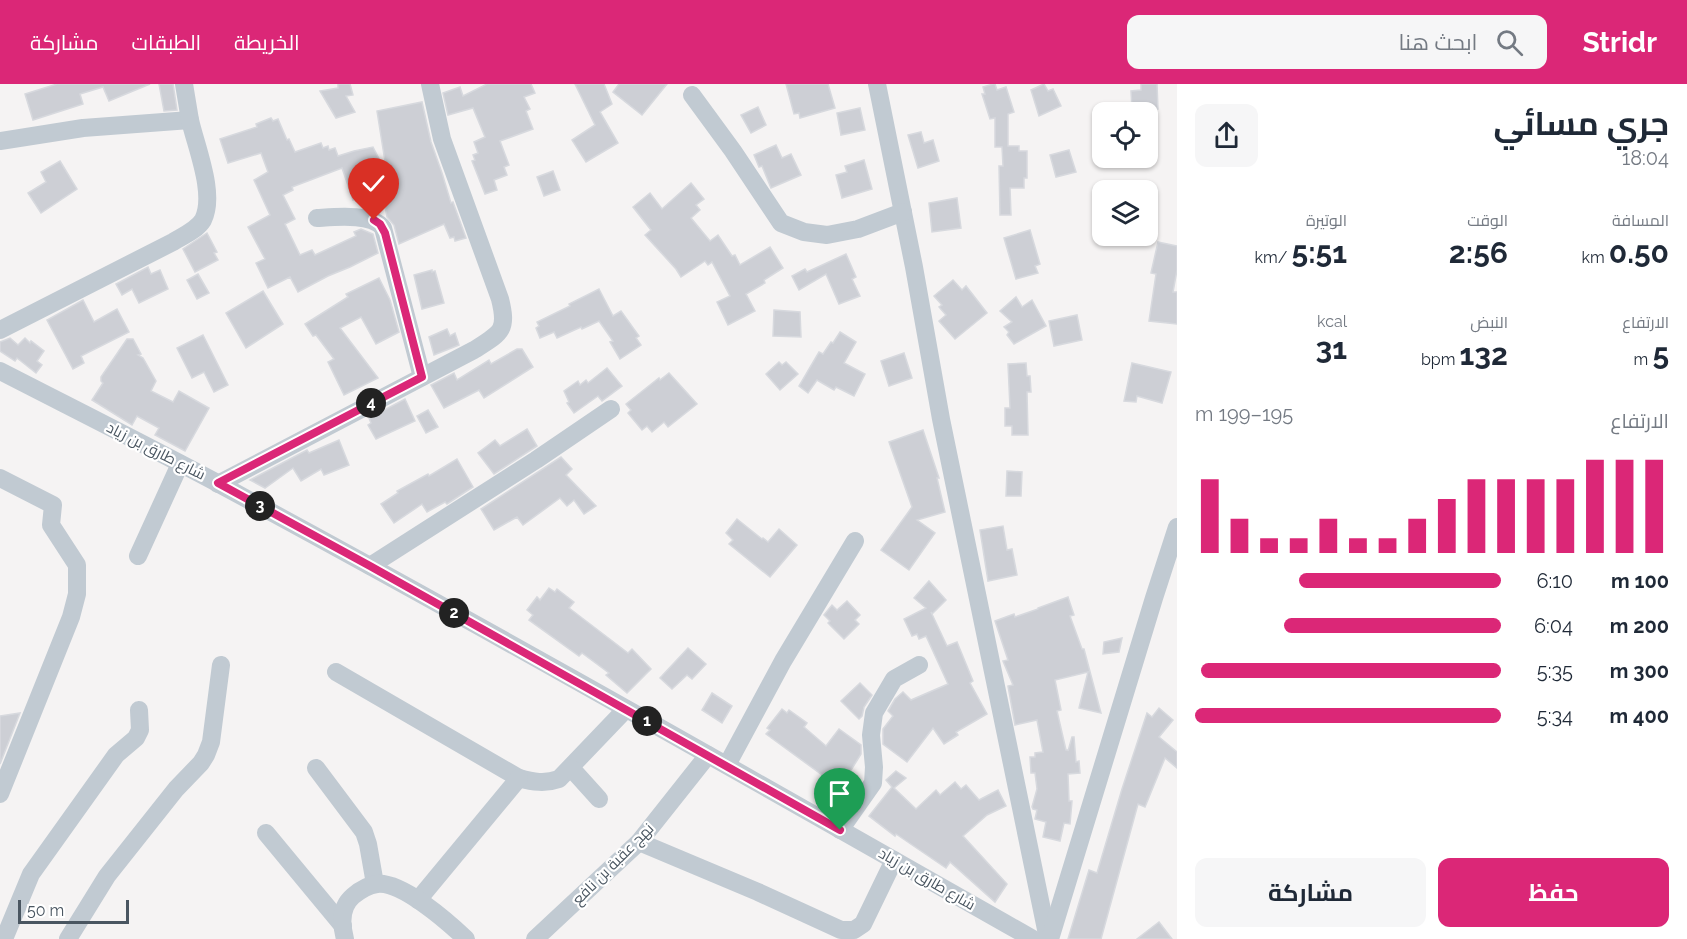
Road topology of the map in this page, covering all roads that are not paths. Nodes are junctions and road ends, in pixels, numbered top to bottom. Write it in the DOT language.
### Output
graph roads {
  1 [pos="184,84"];
  2 [pos="430,84"];
  3 [pos="877,84"];
  4 [pos="692,95"];
  5 [pos="190,120"];
  6 [pos="0,141"];
  7 [pos="903,212"];
  8 [pos="317,218"];
  9 [pos="0,330"];
  10 [pos="0,370"];
  11 [pos="422,377"];
  12 [pos="610,409"];
  13 [pos="180,464"];
  14 [pos="0,478"];
  15 [pos="218,483"];
  16 [pos="1177,527"];
  17 [pos="855,542"];
  18 [pos="138,556"];
  19 [pos="370,566"];
  20 [pos="220,665"];
  21 [pos="919,665"];
  22 [pos="336,672"];
  23 [pos="626,709"];
  24 [pos="139,710"];
  25 [pos="708,755"];
  26 [pos="727,765"];
  27 [pos="316,768"];
  28 [pos="571,768"];
  29 [pos="519,778"];
  30 [pos="0,794"];
  31 [pos="599,799"];
  32 [pos="840,830"];
  33 [pos="266,832"];
  34 [pos="639,842"];
  35 [pos="894,860"];
  36 [pos="375,884"];
  37 [pos="418,900"];
  38 [pos="344,932"];
  39 [pos="4,939"];
  40 [pos="68,939"];
  41 [pos="466,939"];
  42 [pos="534,939"];
  43 [pos="1033,939"];
  44 [pos="1049,939"];
  1 -- 5 [label="street"];
  2 -- 11 [label="street"];
  3 -- 7 [label="street"];
  4 -- 7 [label="street"];
  5 -- 6 [label="street"];
  5 -- 9 [label="street"];
  7 -- 44 [label="street"];
  8 -- 11 [label="street"];
  10 -- 13 [label="street, شارع طارق بن زياد"];
  11 -- 15 [label="street"];
  12 -- 19 [label="street"];
  13 -- 15 [label="street, شارع طارق بن زياد"];
  13 -- 18 [label="street"];
  14 -- 30 [label="street"];
  15 -- 19 [label="street, شارع طارق بن زياد"];
  16 -- 44 [label="street"];
  17 -- 26 [label="street"];
  19 -- 23 [label="street, شارع طارق بن زياد"];
  20 -- 40 [label="street"];
  21 -- 32 [label="street"];
  22 -- 29 [label="street"];
  23 -- 25 [label="street, شارع طارق بن زياد"];
  23 -- 28 [label="street"];
  24 -- 39 [label="street"];
  25 -- 26 [label="street, شارع طارق بن زياد"];
  25 -- 34 [label="street, نهج عقبة بن نافع"];
  26 -- 32 [label="street, شارع طارق بن زياد"];
  27 -- 36 [label="street"];
  28 -- 29 [label="street"];
  28 -- 31 [label="street"];
  29 -- 37 [label="street"];
  32 -- 35 [label="street, شارع طارق بن زياد"];
  33 -- 38 [label="street"];
  34 -- 35 [label="street"];
  34 -- 42 [label="street, نهج عقبة بن نافع"];
  35 -- 43 [label="street, شارع طارق بن زياد"];
  36 -- 37 [label="street"];
  36 -- 38 [label="street"];
  37 -- 41 [label="street"];
}
